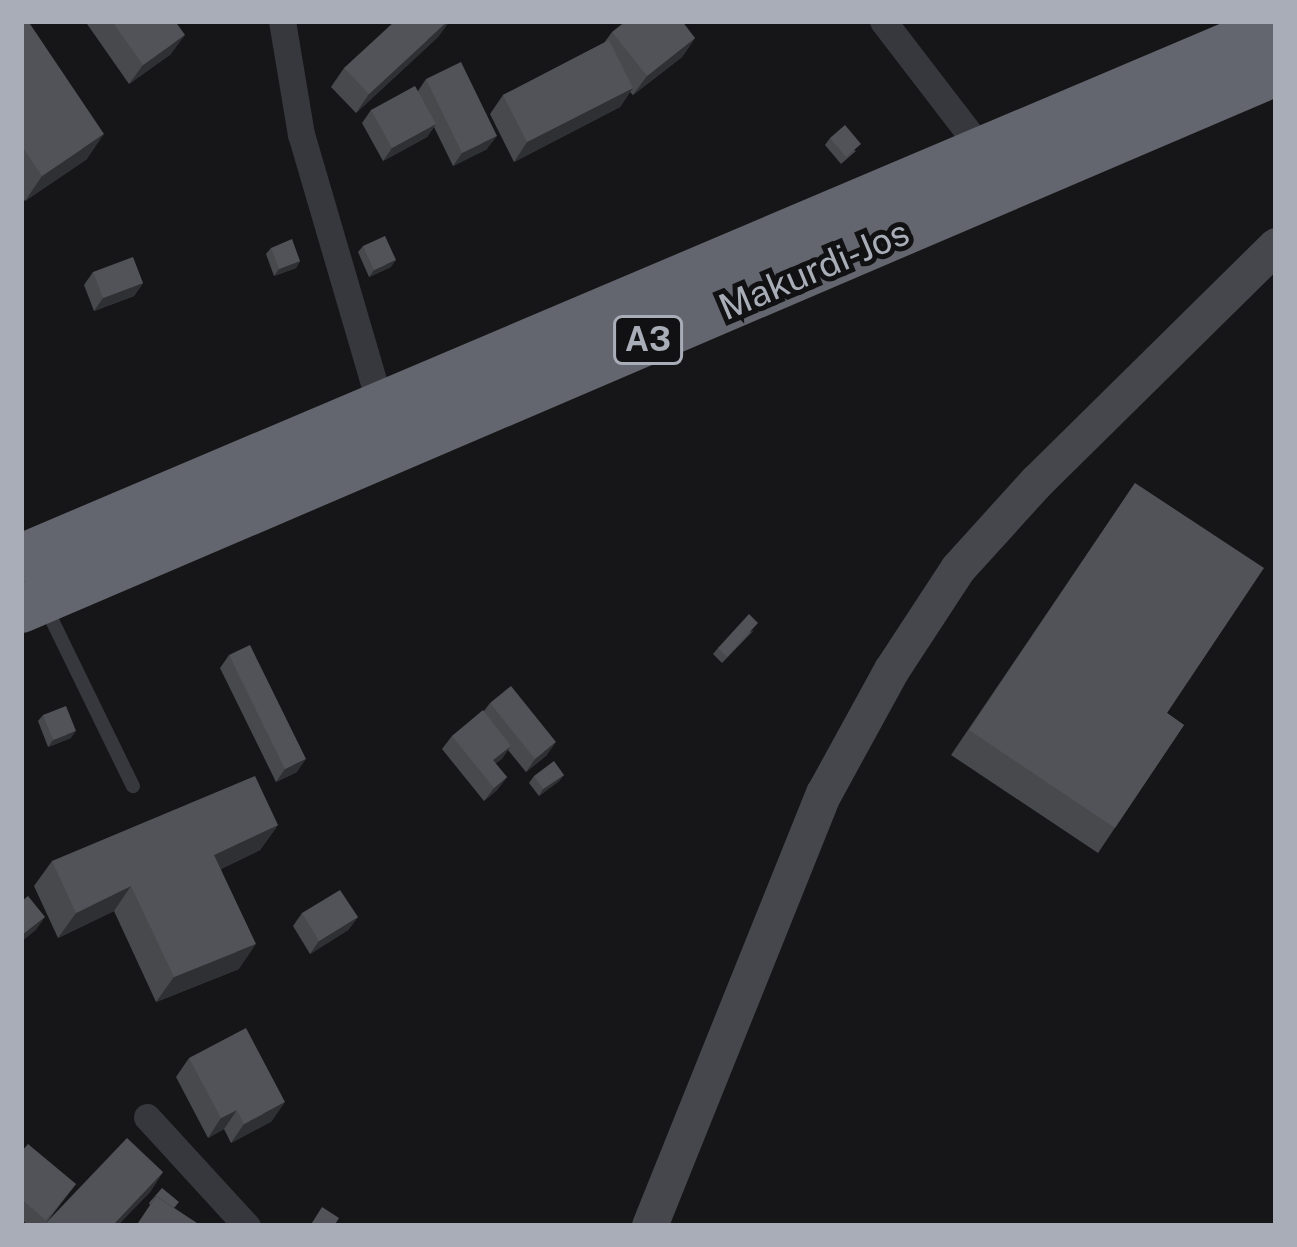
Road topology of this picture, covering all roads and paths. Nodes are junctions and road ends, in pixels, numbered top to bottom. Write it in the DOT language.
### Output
graph roads {
  1 [pos="282,21"];
  2 [pos="883,21"];
  3 [pos="1276,26"];
  4 [pos="1276,72"];
  5 [pos="982,149"];
  6 [pos="1276,246"];
  7 [pos="381,408"];
  8 [pos="28,589"];
  9 [pos="133,786"];
  10 [pos="147,1118"];
  11 [pos="247,1226"];
  12 [pos="650,1226"];
  1 -- 7 [label="street"];
  2 -- 5 [label="street"];
  3 -- 5 [label="highway, Makurdi-Jos / A3"];
  4 -- 8 [label="highway, Makurdi-Jos / A3"];
  5 -- 7 [label="highway, Makurdi-Jos / A3"];
  6 -- 12 [label="street"];
  7 -- 8 [label="highway, Makurdi-Jos / A3"];
  8 -- 9 [label="lane"];
  10 -- 11 [label="street"];
}
